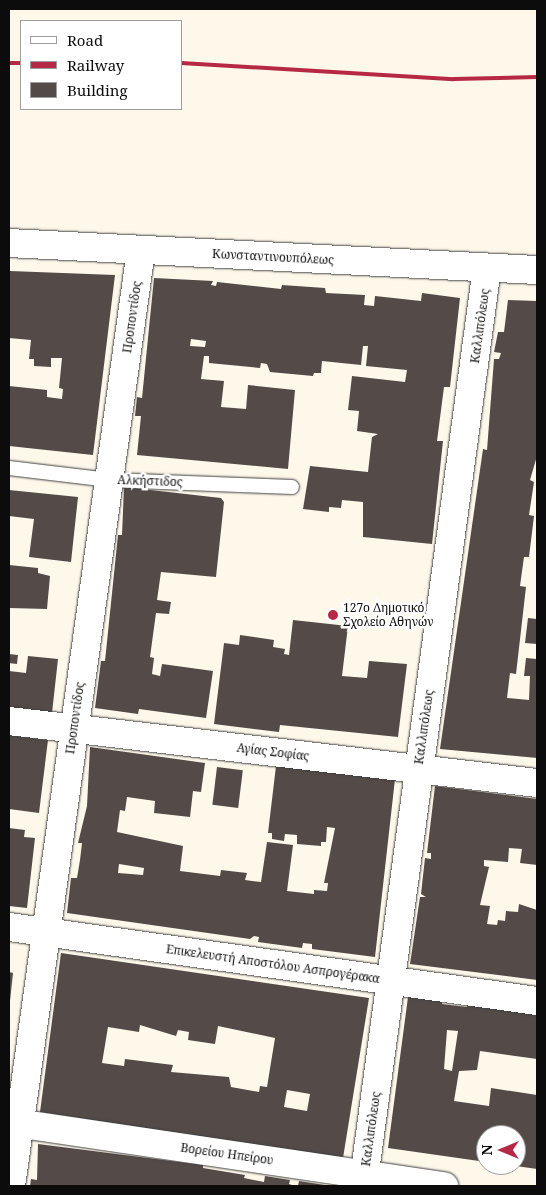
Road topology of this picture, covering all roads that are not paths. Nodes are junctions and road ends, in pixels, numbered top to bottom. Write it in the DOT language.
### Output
graph roads {
  1 [pos="9,243"];
  2 [pos="141,250"];
  3 [pos="488,268"];
  4 [pos="537,270"];
  5 [pos="9,468"];
  6 [pos="109,480"];
  7 [pos="292,488"];
  8 [pos="9,721"];
  9 [pos="74,728"];
  10 [pos="418,769"];
  11 [pos="537,783"];
  12 [pos="9,927"];
  13 [pos="46,932"];
  14 [pos="391,980"];
  15 [pos="537,1001"];
  16 [pos="14,1123"];
  17 [pos="364,1180"];
  18 [pos="11,1186"];
  19 [pos="444,1186"];
  1 -- 2 [label="street, Κωνσταντινουπόλεως"];
  2 -- 3 [label="street, Κωνσταντινουπόλεως"];
  2 -- 6 [label="street, Προποντίδος"];
  3 -- 4 [label="street, Κωνσταντινουπόλεως"];
  3 -- 10 [label="street, Καλλιπόλεως"];
  5 -- 6 [label="lane, Αλκήστιδος"];
  6 -- 7 [label="lane, Αλκήστιδος"];
  6 -- 9 [label="street, Προποντίδος"];
  8 -- 9 [label="street, Αγίας Σοφίας"];
  9 -- 10 [label="street, Αγίας Σοφίας"];
  9 -- 13 [label="street, Προποντίδος"];
  10 -- 11 [label="street, Αγίας Σοφίας"];
  10 -- 14 [label="street, Καλλιπόλεως"];
  12 -- 13 [label="street, Επικελευστή Αποστόλου Ασπρογέρακα"];
  13 -- 14 [label="street, Επικελευστή Αποστόλου Ασπρογέρακα"];
  13 -- 16 [label="street, Προποντίδος"];
  14 -- 15 [label="street, Επικελευστή Αποστόλου Ασπρογέρακα"];
  14 -- 17 [label="street, Καλλιπόλεως"];
  16 -- 17 [label="street, Βορείου Ηπείρου"];
  16 -- 18 [label="street, Προποντίδος"];
  17 -- 19 [label="street, Βορείου Ηπείρου"];
}
